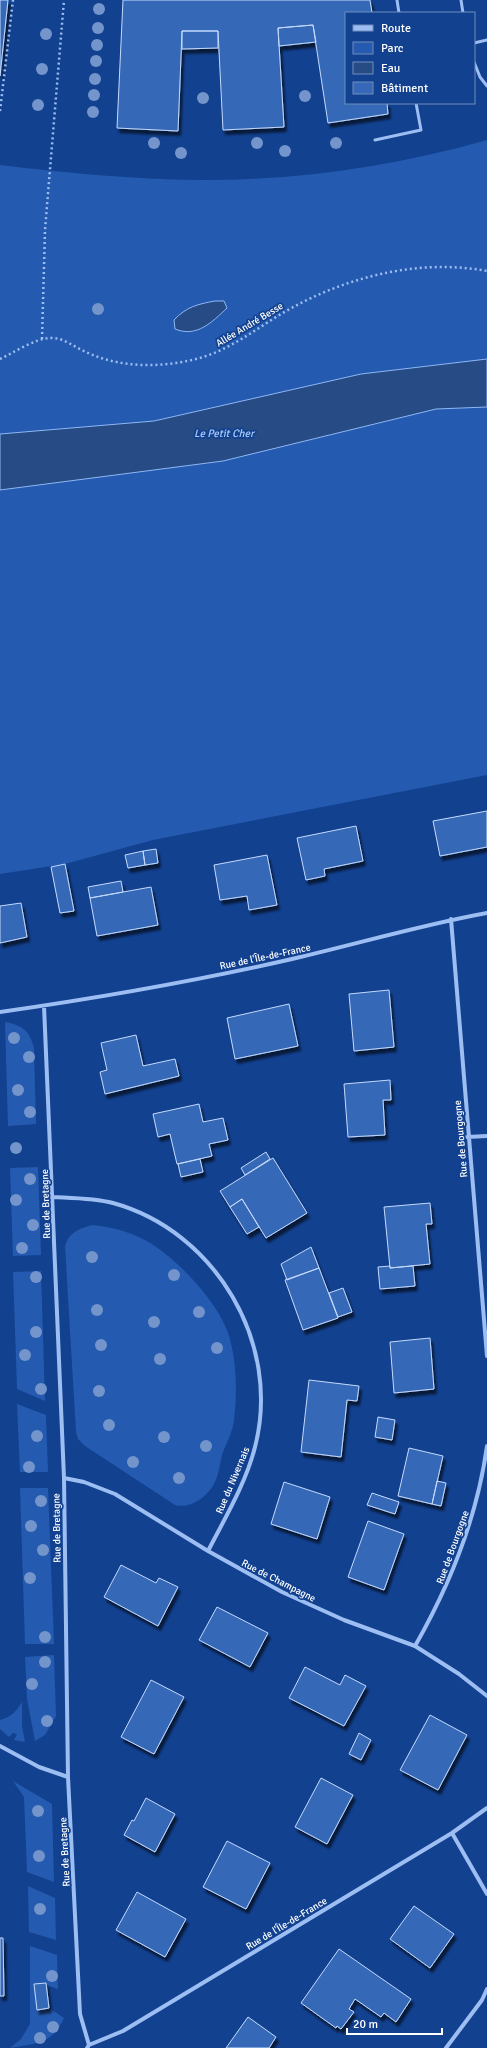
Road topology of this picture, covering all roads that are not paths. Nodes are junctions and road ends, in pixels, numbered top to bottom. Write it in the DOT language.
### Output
graph roads {
  1 [pos="397,0"];
  2 [pos="461,0"];
  3 [pos="399,12"];
  4 [pos="464,12"];
  5 [pos="487,40"];
  6 [pos="475,43"];
  7 [pos="475,64"];
  8 [pos="487,86"];
  9 [pos="416,104"];
  10 [pos="375,140"];
  11 [pos="487,913"];
  12 [pos="451,920"];
  13 [pos="44,1006"];
  14 [pos="0,1012"];
  15 [pos="487,1136"];
  16 [pos="468,1137"];
  17 [pos="53,1197"];
  18 [pos="487,1356"];
  19 [pos="487,1446"];
  20 [pos="64,1478"];
  21 [pos="208,1551"];
  22 [pos="415,1646"];
  23 [pos="487,1696"];
  24 [pos="0,1746"];
  25 [pos="68,1777"];
  26 [pos="487,1808"];
  27 [pos="452,1833"];
  28 [pos="487,1894"];
  29 [pos="487,1989"];
  30 [pos="88,2047"];
  31 [pos="446,2048"];
  1 -- 3 [label="lane"];
  2 -- 4 [label="lane"];
  5 -- 6 [label="lane"];
  7 -- 8 [label="lane"];
  9 -- 10 [label="lane"];
  11 -- 12 [label="street, Rue de l'Île-de-France"];
  12 -- 13 [label="street, Rue de l'Île-de-France"];
  12 -- 16 [label="street, Rue de Bourgogne"];
  13 -- 14 [label="street, Rue de l'Île-de-France"];
  13 -- 17 [label="street, Rue de Bretagne"];
  15 -- 16 [label="street"];
  16 -- 18 [label="street, Rue de Bourgogne"];
  17 -- 20 [label="street, Rue de Bretagne"];
  17 -- 21 [label="street, Rue du Nivernais"];
  19 -- 22 [label="street, Rue de Bourgogne"];
  20 -- 21 [label="street, Rue de Champagne"];
  20 -- 25 [label="street, Rue de Bretagne"];
  21 -- 22 [label="street, Rue de Champagne"];
  22 -- 23 [label="street, Rue de Champagne"];
  24 -- 25 [label="street"];
  25 -- 30 [label="street, Rue de Bretagne"];
  26 -- 27 [label="street, Rue de l'Île-de-France"];
  27 -- 28 [label="street"];
  27 -- 30 [label="street, Rue de l'Île-de-France"];
  29 -- 31 [label="street"];
}
